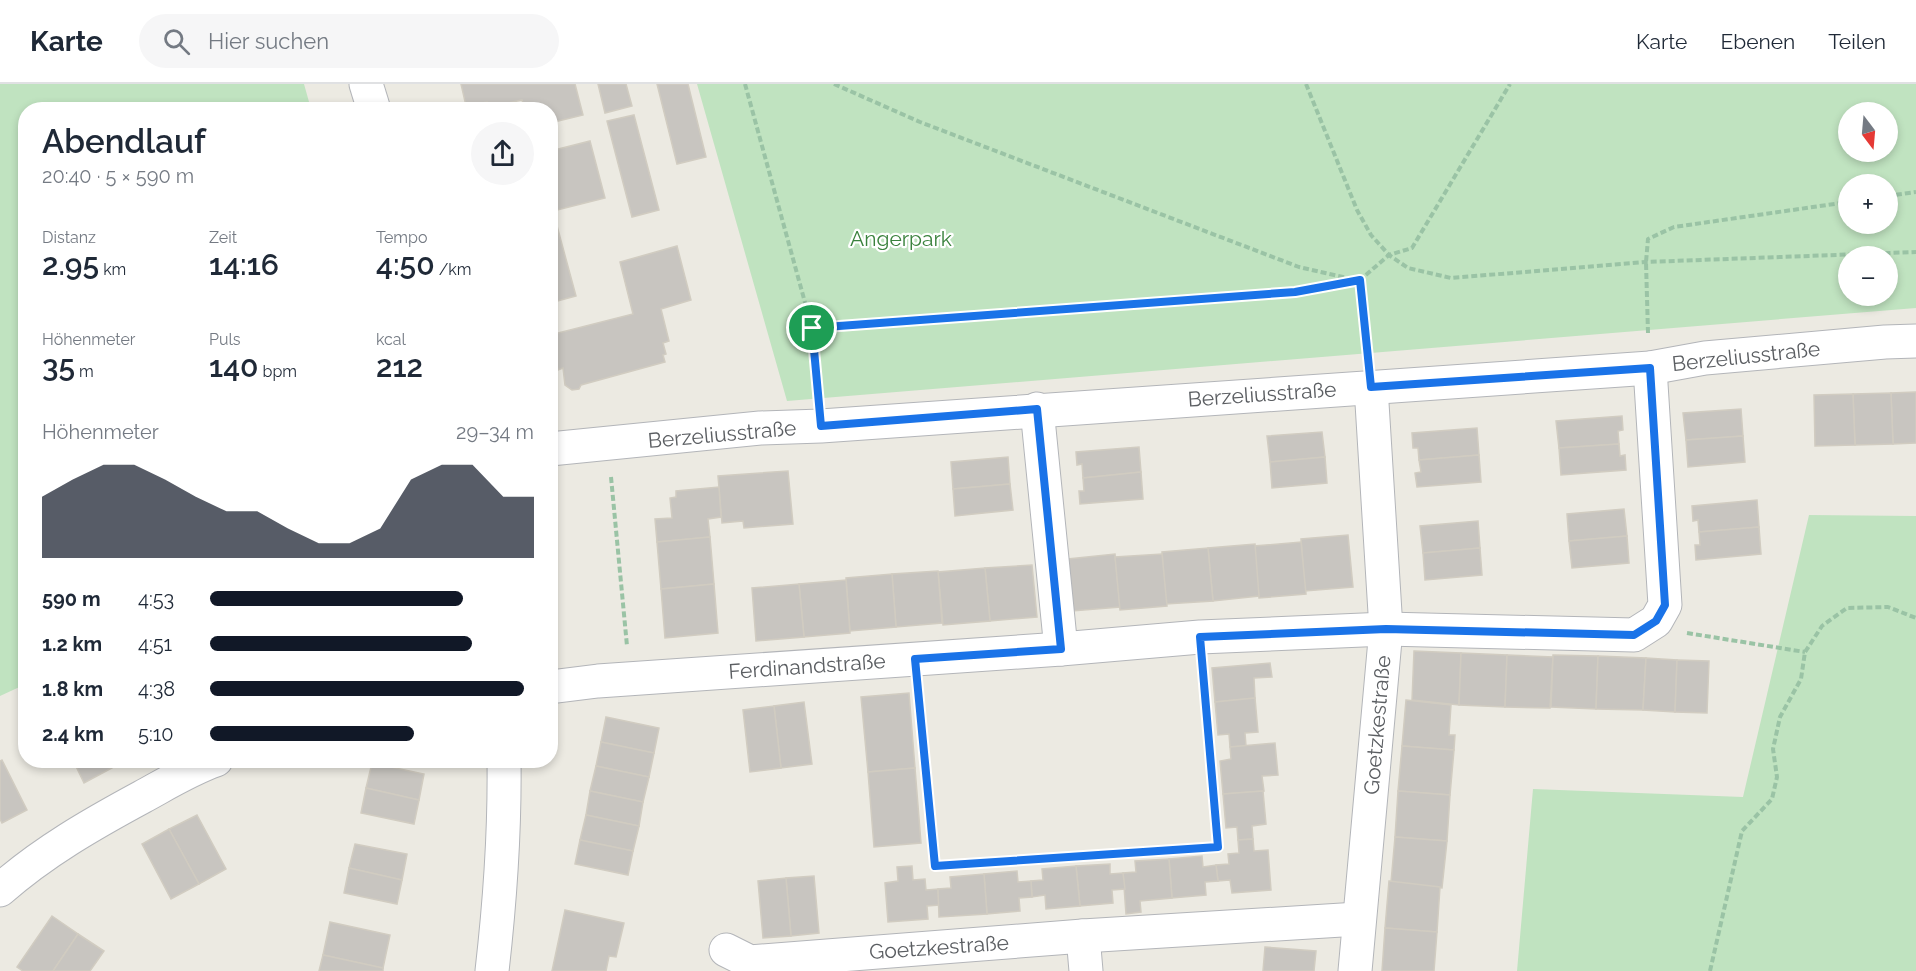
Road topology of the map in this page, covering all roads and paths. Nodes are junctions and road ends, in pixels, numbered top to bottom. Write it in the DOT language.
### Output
graph roads {
  1 [pos="366,84"];
  2 [pos="745,84"];
  3 [pos="834,84"];
  4 [pos="1306,84"];
  5 [pos="1510,84"];
  6 [pos="372,102"];
  7 [pos="1916,192"];
  8 [pos="1898,194"];
  9 [pos="1838,203"];
  10 [pos="1916,252"];
  11 [pos="1389,255"];
  12 [pos="1646,262"];
  13 [pos="1360,280"];
  14 [pos="1648,323"];
  15 [pos="812,328"];
  16 [pos="1916,342"];
  17 [pos="1650,368"];
  18 [pos="1371,387"];
  19 [pos="1037,409"];
  20 [pos="821,426"];
  21 [pos="607,444"];
  22 [pos="558,448"];
  23 [pos="1916,618"];
  24 [pos="1656,621"];
  25 [pos="1386,629"];
  26 [pos="1200,637"];
  27 [pos="1061,649"];
  28 [pos="1805,652"];
  29 [pos="915,659"];
  30 [pos="614,680"];
  31 [pos="558,686"];
  32 [pos="194,768"];
  33 [pos="504,768"];
  34 [pos="0,890"];
  35 [pos="1358,919"];
  36 [pos="1083,936"];
  37 [pos="726,950"];
  38 [pos="802,964"];
  39 [pos="492,971"];
  40 [pos="1086,971"];
  41 [pos="1355,971"];
  42 [pos="1710,971"];
  1 -- 6 [label="street"];
  2 -- 15 [label="path"];
  3 -- 13 [label="path"];
  4 -- 11 [label="path"];
  5 -- 11 [label="path"];
  7 -- 8 [label="path"];
  9 -- 12 [label="path"];
  10 -- 12 [label="path"];
  11 -- 12 [label="path"];
  11 -- 13 [label="path"];
  12 -- 14 [label="path"];
  13 -- 15 [label="path"];
  13 -- 18 [label="path"];
  15 -- 20 [label="path"];
  16 -- 17 [label="street, Berzeliusstraße"];
  17 -- 18 [label="street, Berzeliusstraße"];
  17 -- 24 [label="street"];
  18 -- 19 [label="street, Berzeliusstraße"];
  18 -- 25 [label="street, Goetzkestraße"];
  19 -- 20 [label="street, Berzeliusstraße"];
  19 -- 27 [label="street"];
  20 -- 21 [label="street, Berzeliusstraße"];
  21 -- 22 [label="street, Berzeliusstraße"];
  21 -- 30 [label="path"];
  23 -- 28 [label="path"];
  24 -- 25 [label="street, Ferdinandstraße"];
  24 -- 28 [label="path"];
  25 -- 26 [label="street, Ferdinandstraße"];
  25 -- 35 [label="street, Goetzkestraße"];
  26 -- 27 [label="street, Ferdinandstraße"];
  26 -- 29 [label="path"];
  27 -- 29 [label="street, Ferdinandstraße"];
  28 -- 42 [label="path"];
  29 -- 30 [label="street, Ferdinandstraße"];
  30 -- 31 [label="street, Ferdinandstraße"];
  32 -- 34 [label="street"];
  33 -- 39 [label="street"];
  35 -- 36 [label="street, Goetzkestraße"];
  35 -- 41 [label="street, Goetzkestraße"];
  36 -- 38 [label="street, Goetzkestraße"];
  36 -- 40 [label="street"];
  37 -- 38 [label="street, Goetzkestraße"];
}
